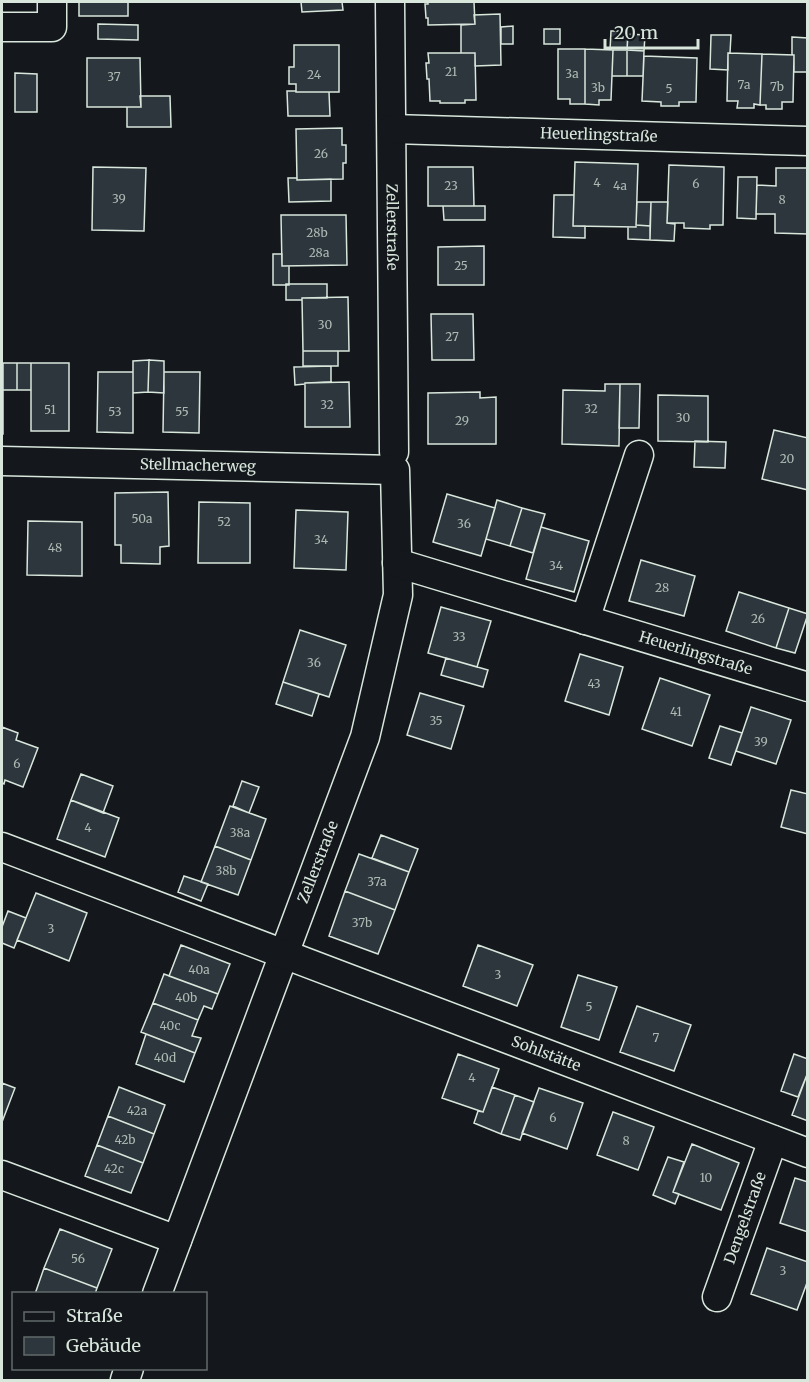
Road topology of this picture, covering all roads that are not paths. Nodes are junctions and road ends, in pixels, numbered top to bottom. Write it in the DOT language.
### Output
graph roads {
  1 [pos="52,2"];
  2 [pos="390,2"];
  3 [pos="2,27"];
  4 [pos="392,129"];
  5 [pos="807,141"];
  6 [pos="639,455"];
  7 [pos="2,461"];
  8 [pos="394,461"];
  9 [pos="397,563"];
  10 [pos="585,620"];
  11 [pos="807,687"];
  12 [pos="2,847"];
  13 [pos="283,955"];
  14 [pos="774,1140"];
  15 [pos="807,1153"];
  16 [pos="2,1175"];
  17 [pos="177,1240"];
  18 [pos="157,1292"];
  19 [pos="717,1297"];
  1 -- 3 [label="street"];
  2 -- 4 [label="street, Zellerstraße"];
  4 -- 5 [label="street, Heuerlingstraße"];
  4 -- 8 [label="street, Zellerstraße"];
  6 -- 10 [label="street"];
  7 -- 8 [label="street, Stellmacherweg"];
  8 -- 9 [label="street, Zellerstraße"];
  9 -- 10 [label="street, Heuerlingstraße"];
  9 -- 13 [label="street, Zellerstraße"];
  10 -- 11 [label="street, Heuerlingstraße"];
  12 -- 13 [label="street"];
  13 -- 14 [label="street, Sohlstätte"];
  13 -- 17 [label="street, Zellerstraße"];
  14 -- 15 [label="street, Sohlstätte"];
  14 -- 19 [label="street, Dengelstraße"];
  16 -- 17 [label="street"];
  17 -- 18 [label="street, Zellerstraße"];
}
